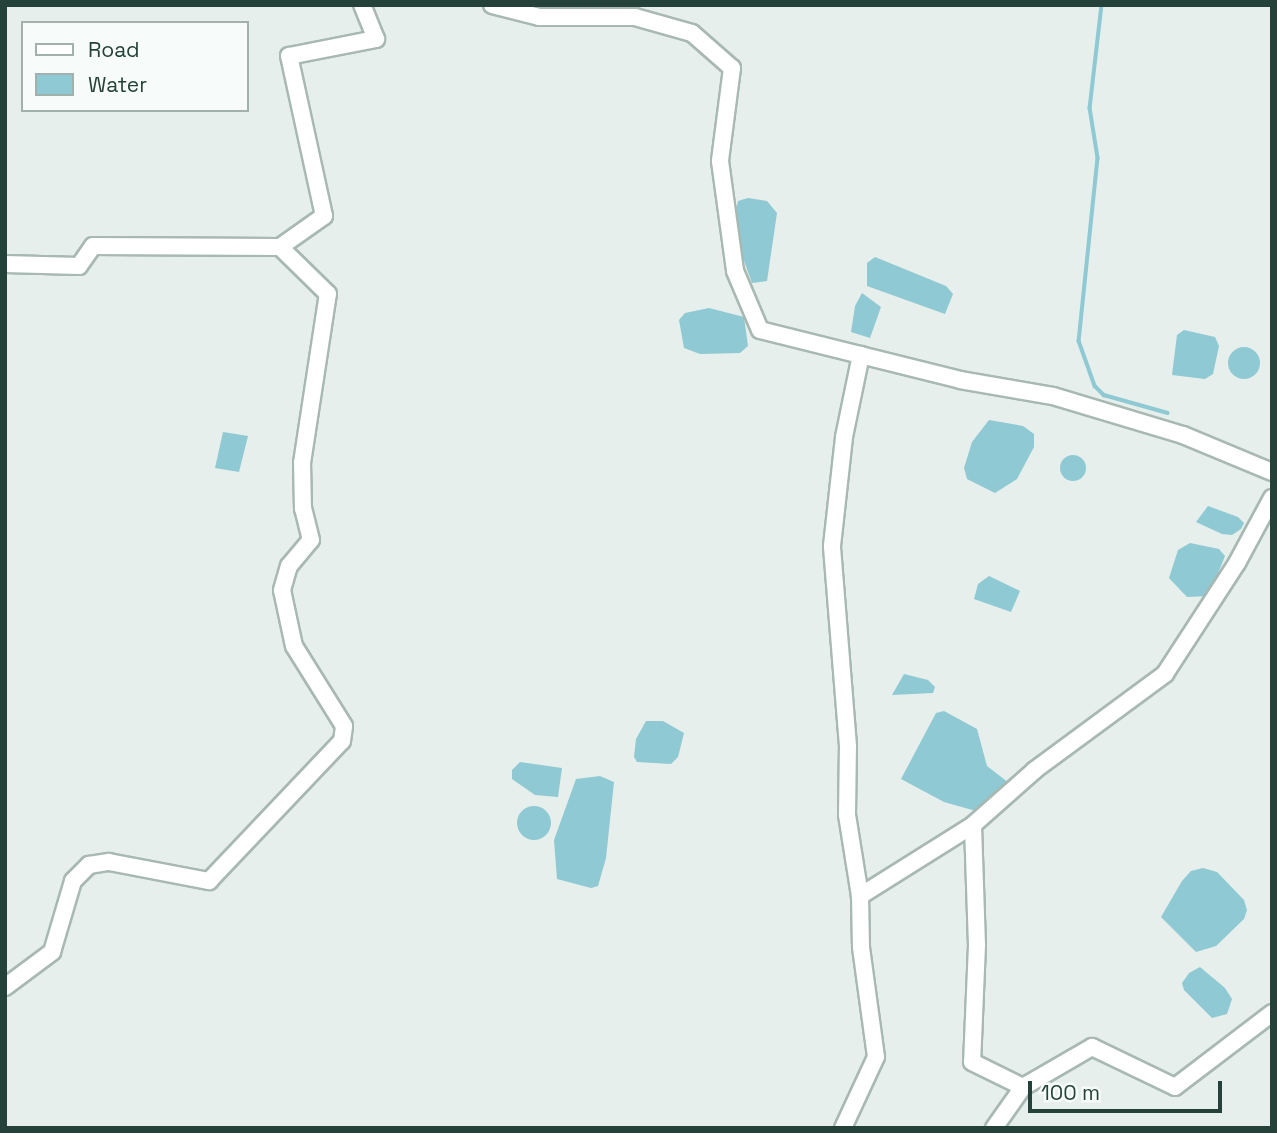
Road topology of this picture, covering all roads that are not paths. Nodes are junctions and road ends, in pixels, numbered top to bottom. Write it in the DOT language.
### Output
graph roads {
  1 [pos="362,5"];
  2 [pos="492,5"];
  3 [pos="280,247"];
  4 [pos="5,264"];
  5 [pos="861,355"];
  6 [pos="1272,472"];
  7 [pos="1272,498"];
  8 [pos="972,825"];
  9 [pos="860,896"];
  10 [pos="5,987"];
  11 [pos="1272,1013"];
  12 [pos="1023,1087"];
  13 [pos="843,1128"];
  14 [pos="994,1128"];
  1 -- 3 [label="street"];
  2 -- 5 [label="street"];
  3 -- 4 [label="street"];
  3 -- 10 [label="street"];
  5 -- 6 [label="street"];
  5 -- 9 [label="street"];
  7 -- 8 [label="street"];
  8 -- 9 [label="street"];
  8 -- 12 [label="street"];
  9 -- 13 [label="street"];
  11 -- 12 [label="street"];
  12 -- 14 [label="street"];
}
